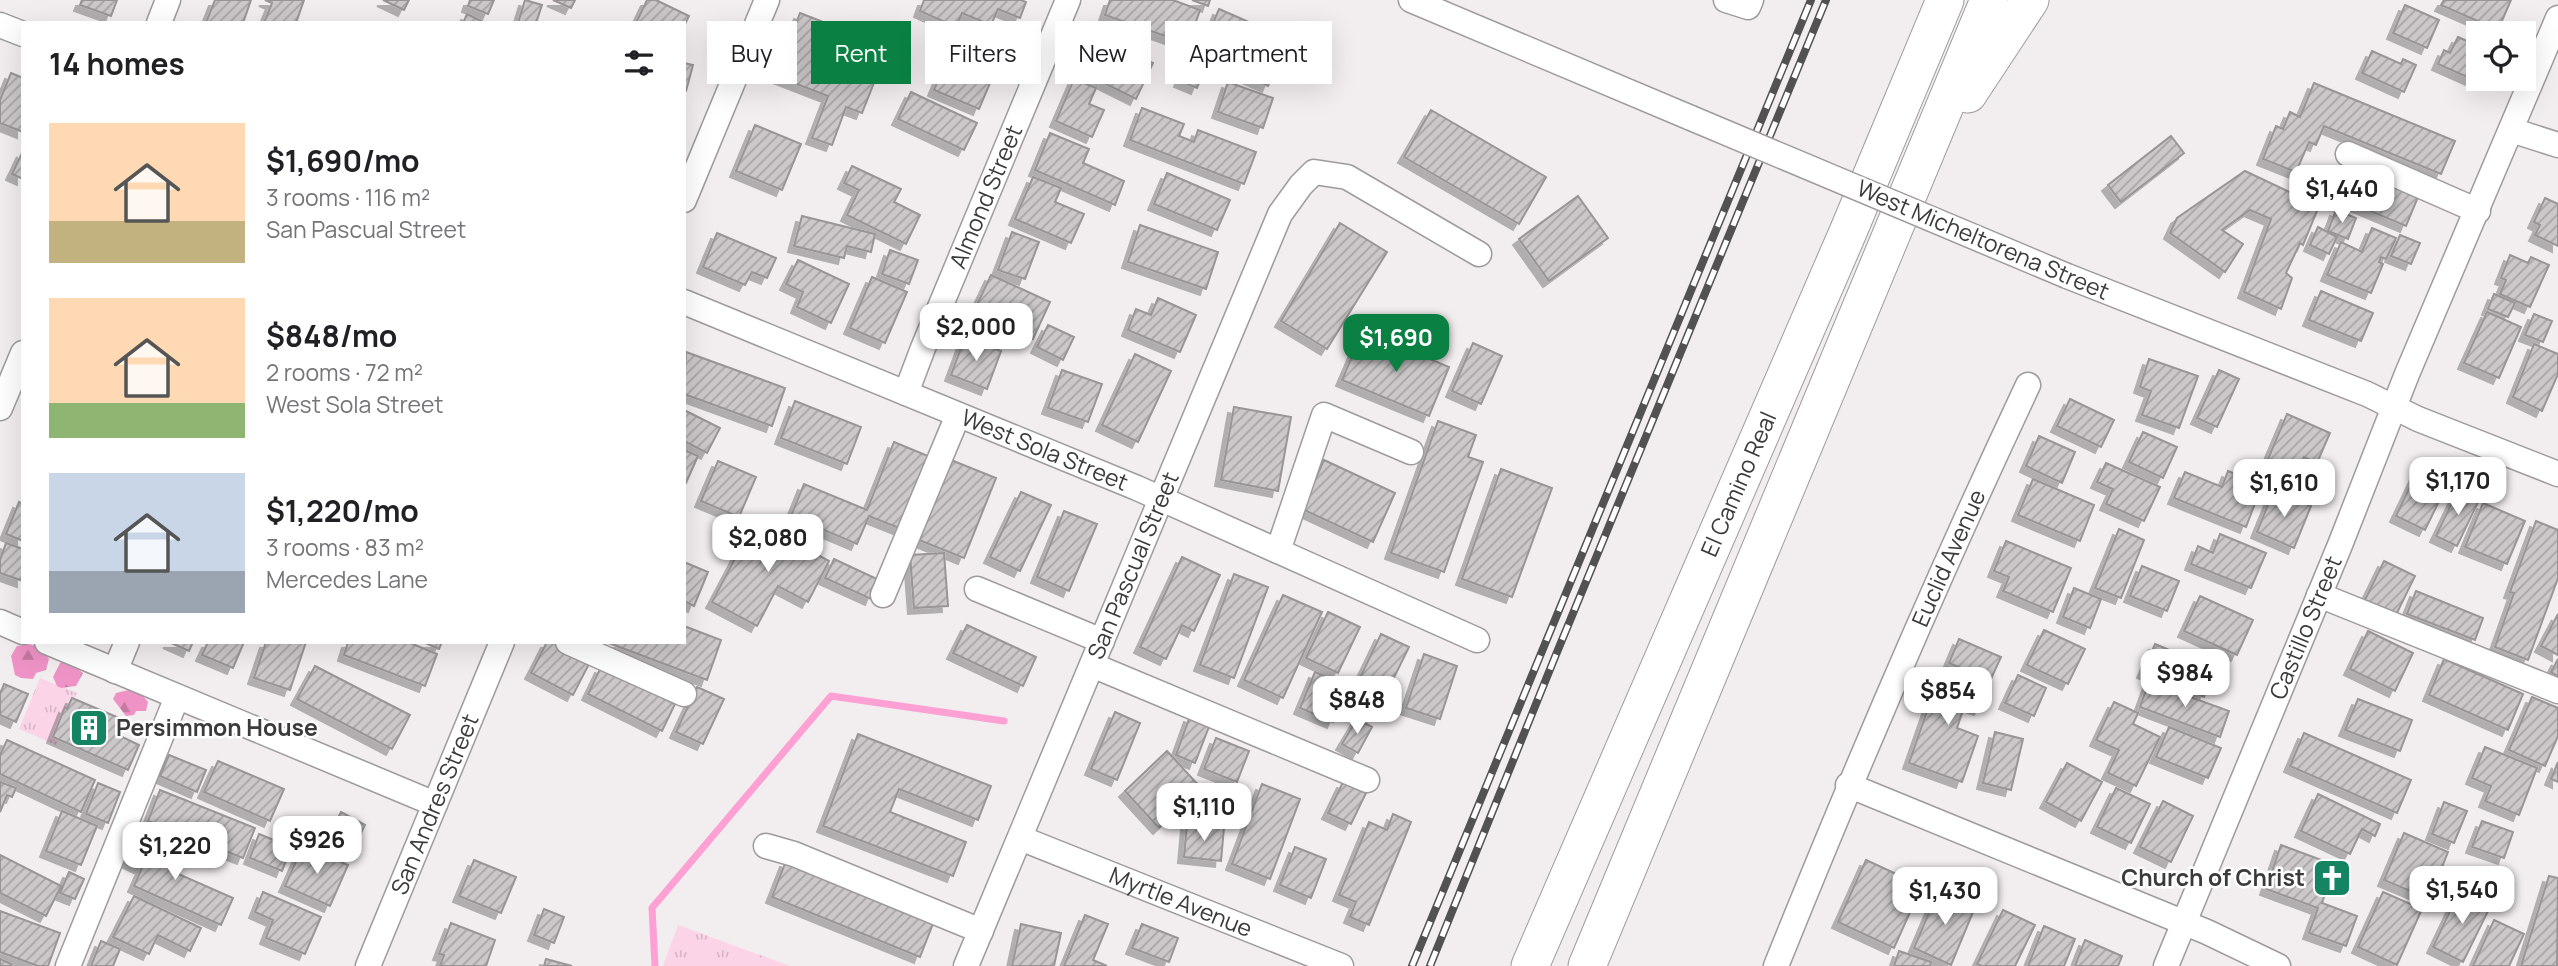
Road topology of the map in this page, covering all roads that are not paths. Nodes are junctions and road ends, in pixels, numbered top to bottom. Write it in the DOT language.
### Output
graph roads {
  1 [pos="168,0"];
  2 [pos="767,0"];
  3 [pos="1068,0"];
  4 [pos="1412,0"];
  5 [pos="1726,0"];
  6 [pos="1751,0"];
  7 [pos="1945,0"];
  8 [pos="1989,0"];
  9 [pos="2030,0"];
  10 [pos="2558,18"];
  11 [pos="160,21"];
  12 [pos="0,25"];
  13 [pos="21,33"];
  14 [pos="2511,130"];
  15 [pos="2558,145"];
  16 [pos="2348,154"];
  17 [pos="1923,162"];
  18 [pos="686,195"];
  19 [pos="2477,211"];
  20 [pos="1479,254"];
  21 [pos="686,303"];
  22 [pos="21,358"];
  23 [pos="2028,385"];
  24 [pos="906,393"];
  25 [pos="0,408"];
  26 [pos="2395,408"];
  27 [pos="958,415"];
  28 [pos="1411,452"];
  29 [pos="2558,474"];
  30 [pos="1161,499"];
  31 [pos="1278,551"];
  32 [pos="977,589"];
  33 [pos="883,595"];
  34 [pos="2319,596"];
  35 [pos="0,622"];
  36 [pos="21,631"];
  37 [pos="1478,640"];
  38 [pos="1102,641"];
  39 [pos="52,644"];
  40 [pos="126,644"];
  41 [pos="501,644"];
  42 [pos="572,644"];
  43 [pos="1092,665"];
  44 [pos="115,671"];
  45 [pos="2558,691"];
  46 [pos="684,694"];
  47 [pos="177,697"];
  48 [pos="1367,780"];
  49 [pos="1848,785"];
  50 [pos="435,804"];
  51 [pos="1020,838"];
  52 [pos="766,846"];
  53 [pos="2183,922"];
  54 [pos="981,931"];
  55 [pos="68,966"];
  56 [pos="368,966"];
  57 [pos="966,966"];
  58 [pos="1341,966"];
  59 [pos="1530,966"];
  60 [pos="1587,966"];
  61 [pos="1776,966"];
  62 [pos="2166,966"];
  63 [pos="2278,966"];
  1 -- 11 [label="street"];
  2 -- 18 [label="street"];
  3 -- 24 [label="street, Almond Street"];
  4 -- 26 [label="street, West Micheltorena Street, bridge"];
  5 -- 6 [label="street"];
  7 -- 59 [label="highway, El Camino Real"];
  8 -- 17 [label="highway, El Camino Real"];
  9 -- 17 [label="highway"];
  10 -- 14 [label="street, Castillo Street"];
  12 -- 13 [label="street"];
  14 -- 15 [label="street"];
  14 -- 19 [label="street, Castillo Street"];
  16 -- 19 [label="street"];
  17 -- 60 [label="highway, El Camino Real"];
  19 -- 26 [label="street, Castillo Street"];
  20 -- 30 [label="street, San Pascual Street"];
  21 -- 24 [label="street, West Sola Street"];
  22 -- 25 [label="street"];
  23 -- 49 [label="street, Euclid Avenue"];
  24 -- 27 [label="street, West Sola Street"];
  26 -- 29 [label="street, West Micheltorena Street"];
  26 -- 34 [label="street, Castillo Street"];
  27 -- 30 [label="street, West Sola Street"];
  27 -- 33 [label="street"];
  28 -- 31 [label="street"];
  30 -- 31 [label="street, West Sola Street"];
  30 -- 38 [label="street, San Pascual Street"];
  31 -- 37 [label="street, West Sola Street"];
  32 -- 38 [label="street"];
  34 -- 45 [label="street"];
  34 -- 53 [label="street, Castillo Street"];
  35 -- 36 [label="street"];
  38 -- 43 [label="street, San Pascual Street"];
  39 -- 44 [label="street"];
  40 -- 44 [label="street"];
  41 -- 50 [label="street, San Andres Street"];
  42 -- 46 [label="street"];
  43 -- 48 [label="street"];
  43 -- 51 [label="street, San Pascual Street"];
  44 -- 47 [label="street"];
  47 -- 50 [label="street"];
  47 -- 55 [label="street"];
  49 -- 53 [label="street"];
  49 -- 61 [label="street, Euclid Avenue"];
  50 -- 56 [label="street, San Andres Street"];
  51 -- 54 [label="street, San Pascual Street"];
  51 -- 58 [label="street, Myrtle Avenue"];
  52 -- 54 [label="street"];
  53 -- 62 [label="street, Castillo Street"];
  53 -- 63 [label="street"];
  54 -- 57 [label="street, San Pascual Street"];
}
